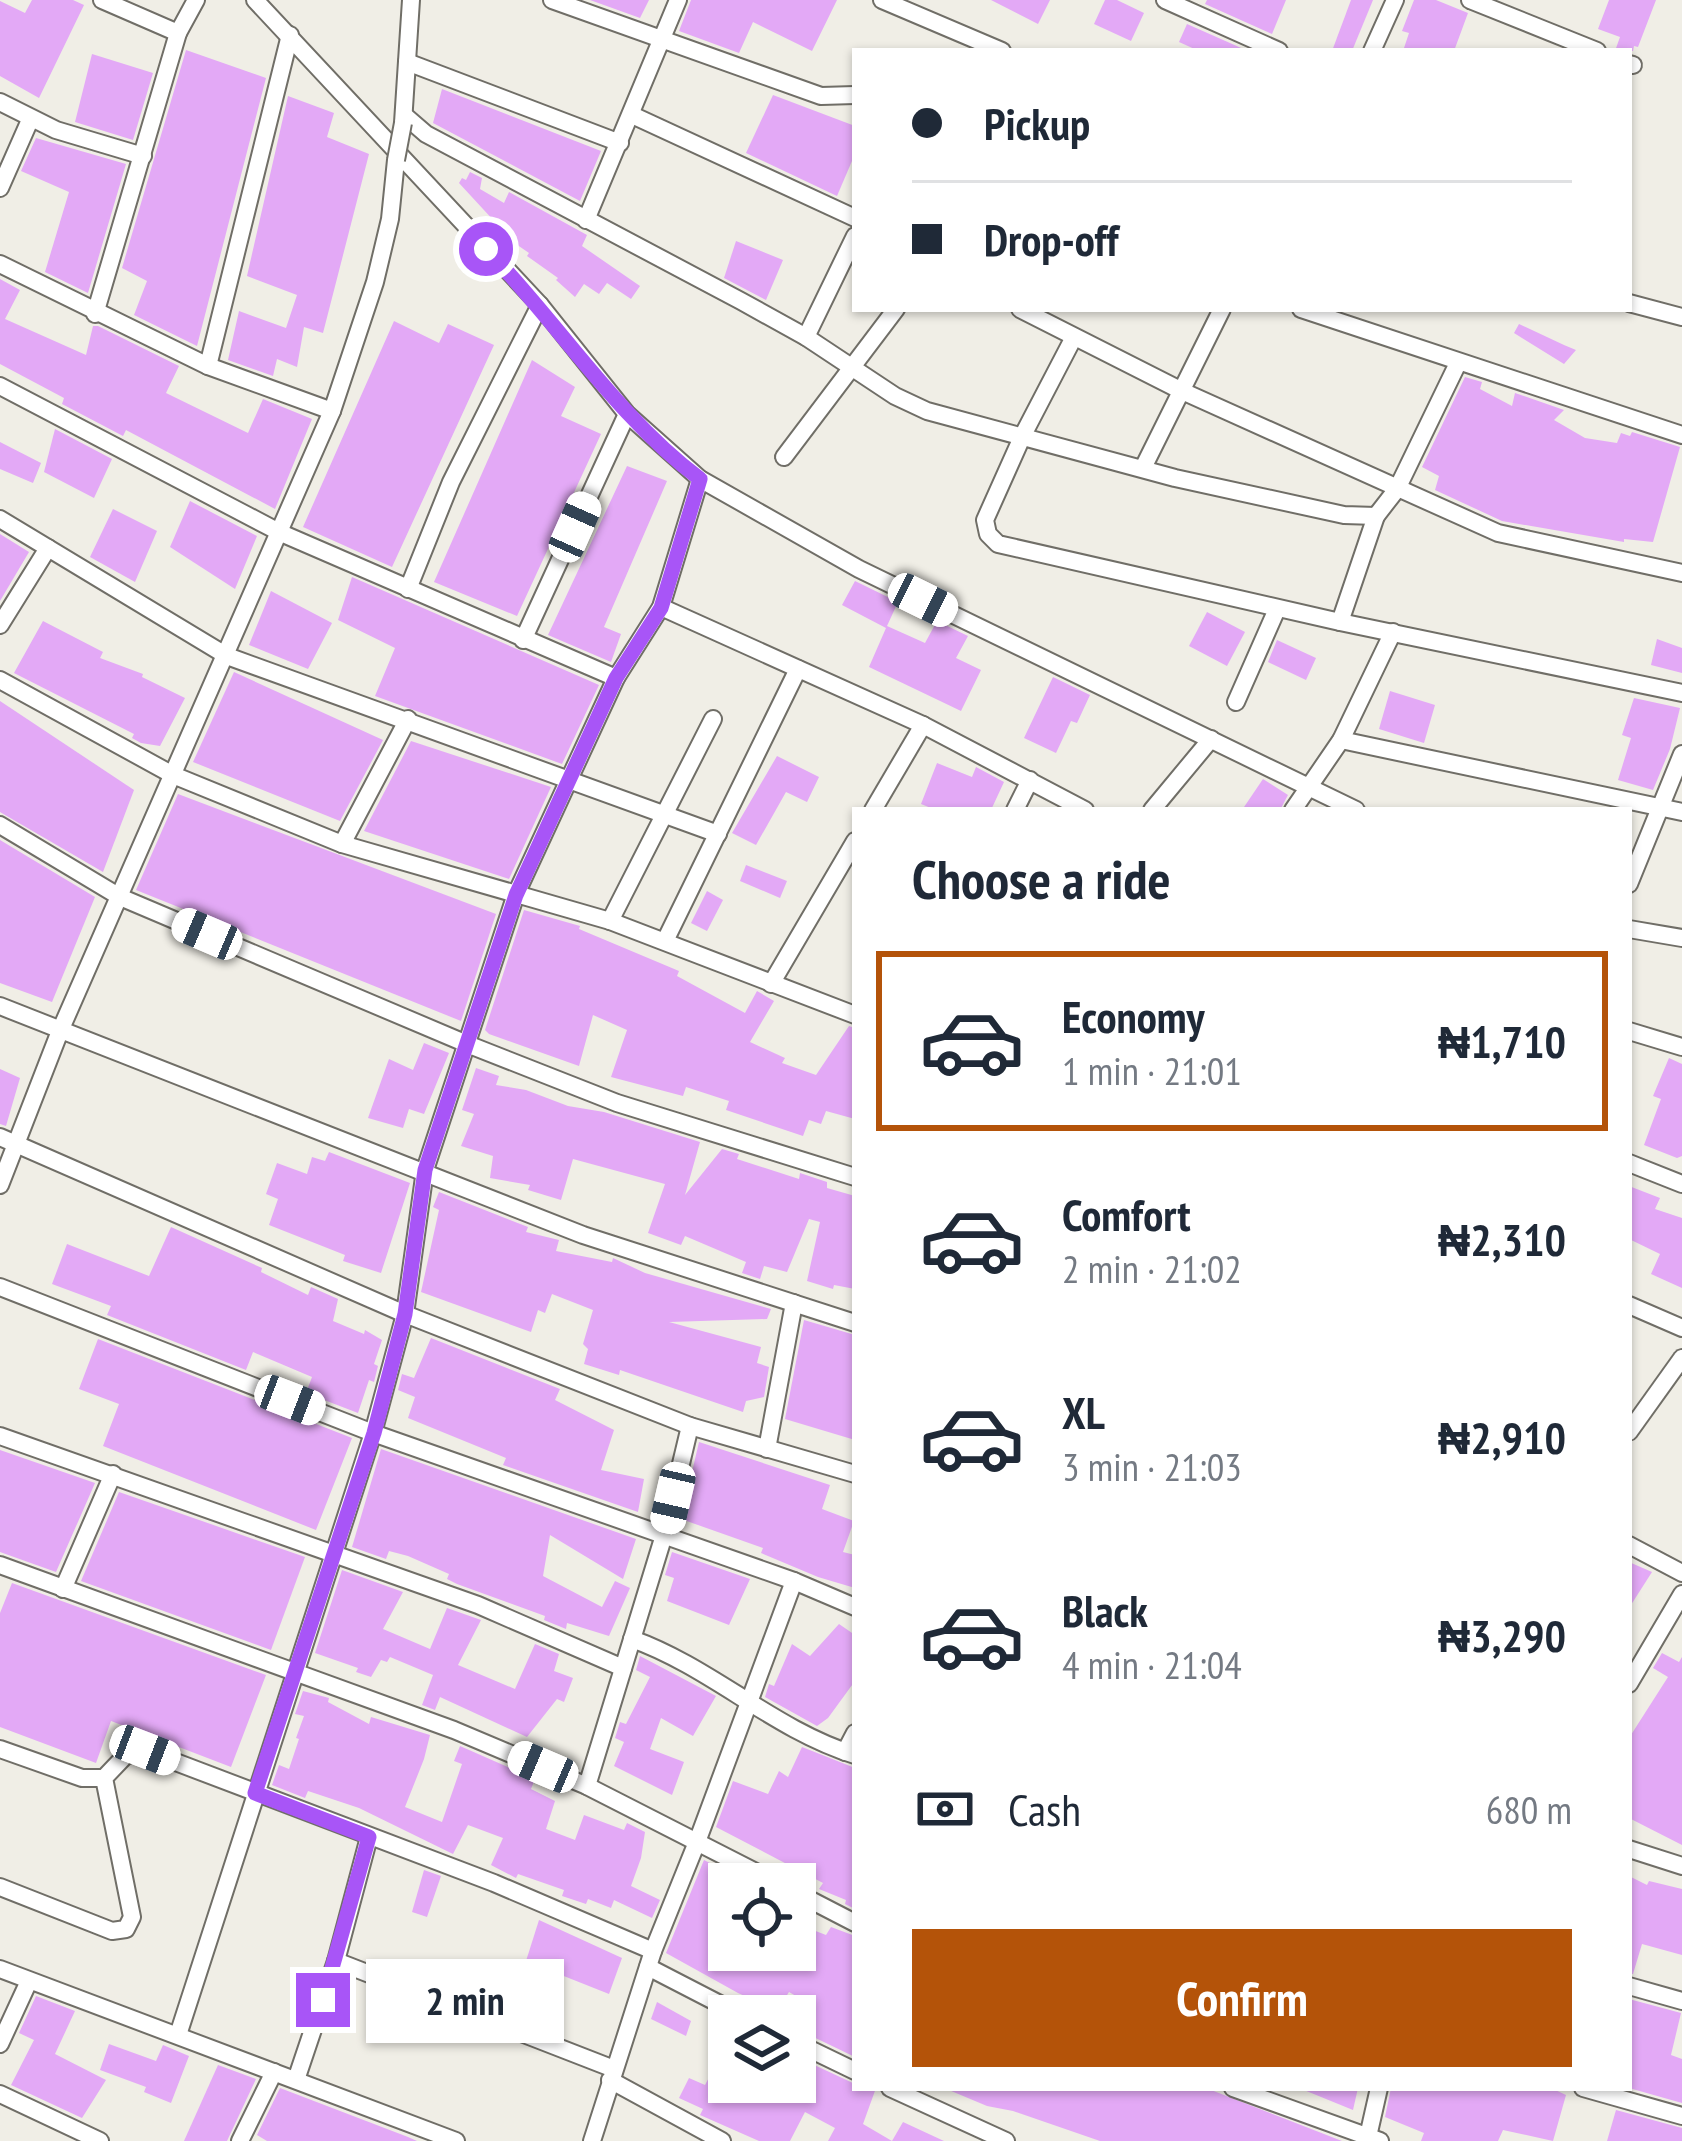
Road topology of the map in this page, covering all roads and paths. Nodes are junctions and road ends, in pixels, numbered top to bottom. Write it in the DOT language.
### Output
graph roads {
  1 [pos="102,0"];
  2 [pos="196,0"];
  3 [pos="255,0"];
  4 [pos="411,0"];
  5 [pos="552,0"];
  6 [pos="678,0"];
  7 [pos="882,0"];
  8 [pos="1165,0"];
  9 [pos="1395,0"];
  10 [pos="1469,0"];
  11 [pos="127,5"];
  12 [pos="178,33"];
  13 [pos="290,35"];
  14 [pos="661,39"];
  15 [pos="995,48"];
  16 [pos="1272,48"];
  17 [pos="1373,48"];
  18 [pos="1589,48"];
  19 [pos="407,62"];
  20 [pos="852,95"];
  21 [pos="0,102"];
  22 [pos="632,115"];
  23 [pos="403,119"];
  24 [pos="30,120"];
  25 [pos="620,143"];
  26 [pos="143,156"];
  27 [pos="0,188"];
  28 [pos="852,217"];
  29 [pos="586,220"];
  30 [pos="852,242"];
  31 [pos="0,264"];
  32 [pos="1632,304"];
  33 [pos="540,305"];
  34 [pos="894,312"];
  35 [pos="1026,312"];
  36 [pos="1221,312"];
  37 [pos="1310,312"];
  38 [pos="95,314"];
  39 [pos="1682,317"];
  40 [pos="806,337"];
  41 [pos="1074,337"];
  42 [pos="1458,363"];
  43 [pos="208,366"];
  44 [pos="852,368"];
  45 [pos="0,386"];
  46 [pos="1182,391"];
  47 [pos="332,411"];
  48 [pos="627,413"];
  49 [pos="1023,435"];
  50 [pos="1682,435"];
  51 [pos="784,457"];
  52 [pos="1143,468"];
  53 [pos="700,479"];
  54 [pos="1397,489"];
  55 [pos="1376,516"];
  56 [pos="0,519"];
  57 [pos="281,533"];
  58 [pos="48,548"];
  59 [pos="1682,573"];
  60 [pos="408,589"];
  61 [pos="661,608"];
  62 [pos="1277,608"];
  63 [pos="1340,622"];
  64 [pos="0,625"];
  65 [pos="1394,632"];
  66 [pos="523,640"];
  67 [pos="227,656"];
  68 [pos="798,669"];
  69 [pos="616,678"];
  70 [pos="0,680"];
  71 [pos="1682,693"];
  72 [pos="1236,702"];
  73 [pos="408,719"];
  74 [pos="712,719"];
  75 [pos="923,725"];
  76 [pos="1211,739"];
  77 [pos="1341,740"];
  78 [pos="1682,754"];
  79 [pos="173,775"];
  80 [pos="1030,780"];
  81 [pos="570,783"];
  82 [pos="1309,788"];
  83 [pos="875,807"];
  84 [pos="1016,807"];
  85 [pos="1080,807"];
  86 [pos="1154,807"];
  87 [pos="1296,807"];
  88 [pos="1350,807"];
  89 [pos="1662,808"];
  90 [pos="1682,812"];
  91 [pos="667,813"];
  92 [pos="0,825"];
  93 [pos="718,834"];
  94 [pos="342,844"];
  95 [pos="852,846"];
  96 [pos="1632,877"];
  97 [pos="516,895"];
  98 [pos="120,897"];
  99 [pos="610,921"];
  100 [pos="1632,930"];
  101 [pos="1682,938"];
  102 [pos="665,941"];
  103 [pos="771,984"];
  104 [pos="0,1006"];
  105 [pos="852,1014"];
  106 [pos="60,1031"];
  107 [pos="1632,1032"];
  108 [pos="467,1044"];
  109 [pos="1682,1047"];
  110 [pos="0,1137"];
  111 [pos="19,1143"];
  112 [pos="1632,1163"];
  113 [pos="425,1170"];
  114 [pos="852,1176"];
  115 [pos="1682,1184"];
  116 [pos="0,1185"];
  117 [pos="0,1287"];
  118 [pos="794,1303"];
  119 [pos="1632,1306"];
  120 [pos="405,1314"];
  121 [pos="852,1322"];
  122 [pos="1682,1328"];
  123 [pos="1682,1358"];
  124 [pos="690,1426"];
  125 [pos="1632,1428"];
  126 [pos="374,1433"];
  127 [pos="0,1436"];
  128 [pos="767,1449"];
  129 [pos="852,1473"];
  130 [pos="113,1474"];
  131 [pos="664,1534"];
  132 [pos="1632,1546"];
  133 [pos="334,1554"];
  134 [pos="0,1565"];
  135 [pos="1682,1573"];
  136 [pos="794,1581"];
  137 [pos="63,1589"];
  138 [pos="1682,1594"];
  139 [pos="852,1606"];
  140 [pos="632,1639"];
  141 [pos="623,1668"];
  142 [pos="296,1674"];
  143 [pos="1632,1679"];
  144 [pos="746,1702"];
  145 [pos="0,1749"];
  146 [pos="850,1754"];
  147 [pos="104,1778"];
  148 [pos="587,1786"];
  149 [pos="255,1793"];
  150 [pos="369,1837"];
  151 [pos="698,1842"];
  152 [pos="1632,1850"];
  153 [pos="738,1863"];
  154 [pos="1682,1866"];
  155 [pos="0,1887"];
  156 [pos="816,1903"];
  157 [pos="852,1921"];
  158 [pos="650,1959"];
  159 [pos="336,1961"];
  160 [pos="0,1969"];
  161 [pos="29,1981"];
  162 [pos="1632,1987"];
  163 [pos="709,1995"];
  164 [pos="1682,2001"];
  165 [pos="178,2035"];
  166 [pos="0,2044"];
  167 [pos="816,2052"];
  168 [pos="852,2070"];
  169 [pos="274,2072"];
  170 [pos="612,2074"];
  171 [pos="296,2080"];
  172 [pos="897,2091"];
  173 [pos="1242,2091"];
  174 [pos="1379,2091"];
  175 [pos="1594,2091"];
  176 [pos="0,2094"];
  177 [pos="1682,2116"];
  178 [pos="1372,2140"];
  179 [pos="100,2141"];
  180 [pos="241,2141"];
  181 [pos="457,2141"];
  182 [pos="592,2141"];
  183 [pos="722,2141"];
  184 [pos="1006,2141"];
  1 -- 11 [label="street"];
  2 -- 12 [label="street"];
  3 -- 13 [label="street"];
  4 -- 19 [label="street"];
  5 -- 14 [label="street"];
  6 -- 14 [label="street"];
  7 -- 15 [label="street"];
  8 -- 16 [label="street"];
  9 -- 17 [label="street"];
  10 -- 18 [label="street"];
  11 -- 12 [label="street"];
  12 -- 26 [label="street"];
  13 -- 33 [label="street"];
  13 -- 43 [label="street"];
  14 -- 20 [label="street"];
  14 -- 22 [label="street"];
  19 -- 23 [label="street"];
  19 -- 25 [label="street"];
  21 -- 24 [label="street"];
  22 -- 25 [label="street"];
  22 -- 28 [label="street"];
  23 -- 29 [label="street"];
  23 -- 47 [label="street, bridge"];
  24 -- 26 [label="street"];
  24 -- 27 [label="street"];
  25 -- 29 [label="street"];
  26 -- 38 [label="street"];
  29 -- 40 [label="street"];
  30 -- 40 [label="street"];
  31 -- 38 [label="street"];
  32 -- 39 [label="street"];
  33 -- 48 [label="street"];
  33 -- 60 [label="street"];
  34 -- 44 [label="street"];
  35 -- 41 [label="street"];
  36 -- 46 [label="street"];
  37 -- 42 [label="street"];
  38 -- 43 [label="street"];
  40 -- 44 [label="street"];
  41 -- 46 [label="street"];
  41 -- 49 [label="street"];
  42 -- 50 [label="street"];
  42 -- 54 [label="street"];
  43 -- 47 [label="street"];
  44 -- 49 [label="street"];
  44 -- 51 [label="street"];
  45 -- 57 [label="street"];
  46 -- 52 [label="street"];
  46 -- 54 [label="street"];
  47 -- 57 [label="street"];
  48 -- 53 [label="street"];
  48 -- 66 [label="street"];
  49 -- 52 [label="street"];
  49 -- 62 [label="street"];
  52 -- 55 [label="street"];
  53 -- 61 [label="street"];
  53 -- 76 [label="street"];
  54 -- 55 [label="street"];
  54 -- 59 [label="street"];
  55 -- 63 [label="street"];
  56 -- 58 [label="street"];
  57 -- 60 [label="street"];
  57 -- 67 [label="street"];
  58 -- 64 [label="street"];
  58 -- 67 [label="street"];
  60 -- 66 [label="street"];
  61 -- 68 [label="street"];
  61 -- 69 [label="street"];
  62 -- 63 [label="street"];
  62 -- 72 [label="street"];
  63 -- 65 [label="street"];
  65 -- 71 [label="street"];
  65 -- 77 [label="street"];
  66 -- 69 [label="street"];
  67 -- 73 [label="street"];
  67 -- 79 [label="street"];
  68 -- 75 [label="street"];
  68 -- 93 [label="street"];
  69 -- 81 [label="street"];
  70 -- 79 [label="street"];
  73 -- 81 [label="street"];
  73 -- 94 [label="street"];
  74 -- 91 [label="street"];
  75 -- 80 [label="street"];
  75 -- 83 [label="street"];
  76 -- 82 [label="street"];
  76 -- 86 [label="street"];
  77 -- 82 [label="street"];
  77 -- 89 [label="street"];
  78 -- 89 [label="street"];
  79 -- 94 [label="street"];
  79 -- 98 [label="street"];
  80 -- 84 [label="street"];
  80 -- 85 [label="street"];
  81 -- 91 [label="street"];
  81 -- 97 [label="street"];
  82 -- 87 [label="street"];
  82 -- 88 [label="street"];
  89 -- 90 [label="street"];
  89 -- 96 [label="street"];
  91 -- 93 [label="street"];
  91 -- 99 [label="street"];
  92 -- 98 [label="street"];
  93 -- 102 [label="street"];
  94 -- 97 [label="street"];
  95 -- 103 [label="street"];
  97 -- 99 [label="street"];
  97 -- 108 [label="street"];
  98 -- 106 [label="street"];
  98 -- 108 [label="street"];
  99 -- 102 [label="street"];
  100 -- 101 [label="street"];
  102 -- 103 [label="street"];
  103 -- 105 [label="street"];
  104 -- 106 [label="street"];
  106 -- 111 [label="street"];
  106 -- 113 [label="street"];
  107 -- 109 [label="street"];
  108 -- 113 [label="street"];
  108 -- 114 [label="street"];
  110 -- 111 [label="street"];
  111 -- 116 [label="street"];
  111 -- 120 [label="street"];
  112 -- 115 [label="street"];
  113 -- 118 [label="street"];
  113 -- 120 [label="street"];
  117 -- 126 [label="street"];
  118 -- 121 [label="street"];
  118 -- 128 [label="street"];
  119 -- 122 [label="street"];
  120 -- 124 [label="street"];
  120 -- 126 [label="street"];
  123 -- 125 [label="street"];
  124 -- 128 [label="street"];
  124 -- 131 [label="street"];
  126 -- 131 [label="street"];
  126 -- 133 [label="street"];
  127 -- 130 [label="street"];
  128 -- 129 [label="street"];
  130 -- 133 [label="street"];
  130 -- 137 [label="street"];
  131 -- 136 [label="street"];
  131 -- 140 [label="street"];
  132 -- 135 [label="street"];
  133 -- 141 [label="street"];
  133 -- 142 [label="street"];
  134 -- 137 [label="street"];
  136 -- 139 [label="street"];
  136 -- 144 [label="street"];
  137 -- 142 [label="street"];
  138 -- 143 [label="street"];
  140 -- 141 [label="street"];
  140 -- 144 [label="street"];
  141 -- 148 [label="street"];
  142 -- 148 [label="street"];
  142 -- 149 [label="street"];
  144 -- 146 [label="street"];
  144 -- 151 [label="street"];
  145 -- 147 [label="street"];
  147 -- 149 [label="street"];
  147 -- 155 [label="street"];
  148 -- 151 [label="street"];
  149 -- 150 [label="street"];
  149 -- 165 [label="street"];
  150 -- 158 [label="street"];
  150 -- 159 [label="street"];
  151 -- 153 [label="street"];
  151 -- 158 [label="street"];
  152 -- 154 [label="street"];
  156 -- 157 [label="street"];
  158 -- 163 [label="street"];
  158 -- 170 [label="street"];
  159 -- 170 [label="street"];
  159 -- 171 [label="street"];
  160 -- 161 [label="street"];
  161 -- 165 [label="street"];
  161 -- 166 [label="street"];
  162 -- 164 [label="street"];
  165 -- 169 [label="street"];
  167 -- 168 [label="street"];
  169 -- 171 [label="street"];
  169 -- 180 [label="street"];
  170 -- 182 [label="street"];
  170 -- 183 [label="street"];
  171 -- 181 [label="street"];
  172 -- 184 [label="street"];
  173 -- 178 [label="street"];
  174 -- 178 [label="street"];
  175 -- 177 [label="street"];
  176 -- 179 [label="street"];
}
